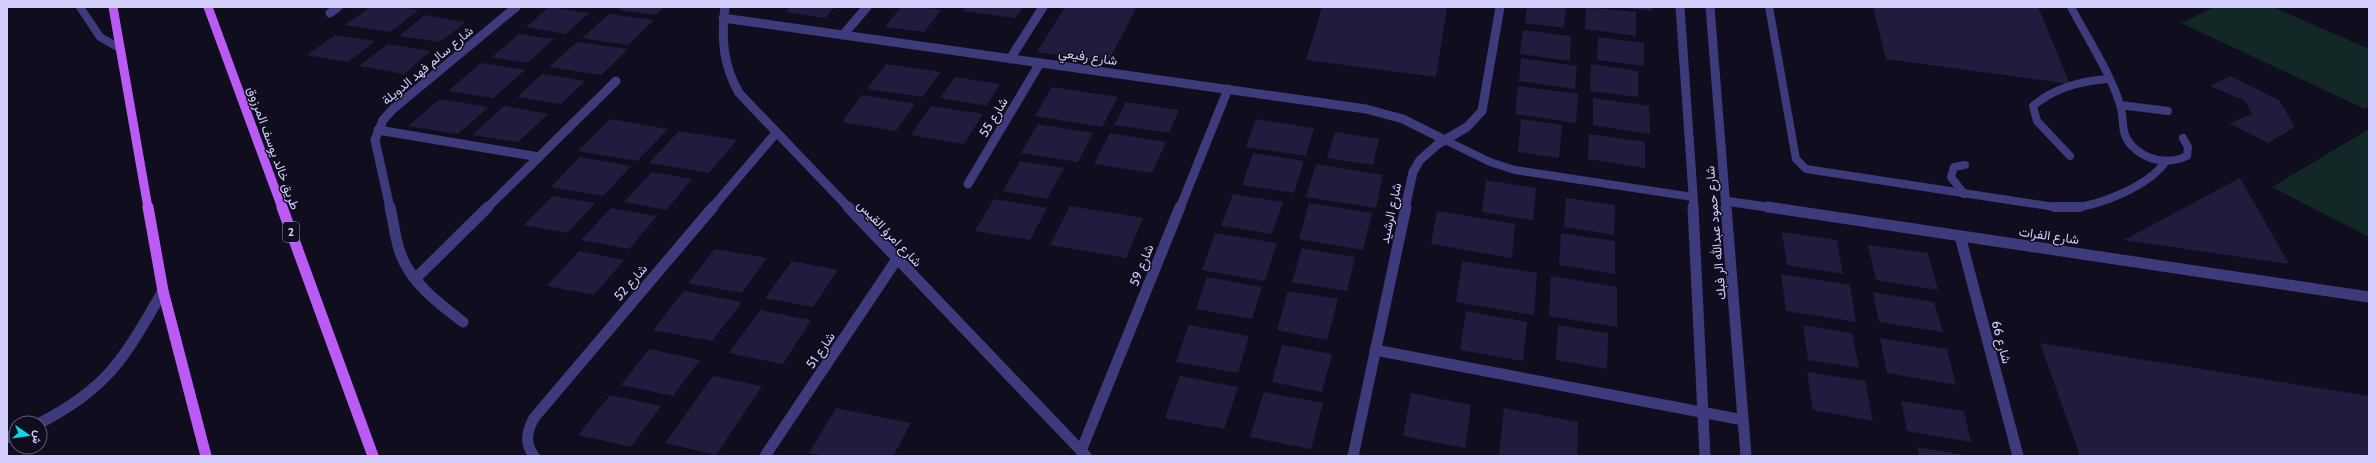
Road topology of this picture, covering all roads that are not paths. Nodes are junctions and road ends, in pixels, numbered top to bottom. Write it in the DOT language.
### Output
graph roads {
  1 [pos="80,7"];
  2 [pos="113,7"];
  3 [pos="208,7"];
  4 [pos="338,7"];
  5 [pos="516,7"];
  6 [pos="725,7"];
  7 [pos="867,7"];
  8 [pos="1043,7"];
  9 [pos="1500,7"];
  10 [pos="1680,7"];
  11 [pos="1710,7"];
  12 [pos="1769,7"];
  13 [pos="2071,7"];
  14 [pos="330,13"];
  15 [pos="723,18"];
  16 [pos="844,35"];
  17 [pos="121,49"];
  18 [pos="1010,58"];
  19 [pos="1040,63"];
  20 [pos="2107,79"];
  21 [pos="616,81"];
  22 [pos="1228,89"];
  23 [pos="2120,105"];
  24 [pos="2168,110"];
  25 [pos="378,130"];
  26 [pos="776,133"];
  27 [pos="2183,138"];
  28 [pos="1443,139"];
  29 [pos="2070,156"];
  30 [pos="539,157"];
  31 [pos="2166,161"];
  32 [pos="1966,164"];
  33 [pos="968,184"];
  34 [pos="1964,194"];
  35 [pos="1693,197"];
  36 [pos="1725,201"];
  37 [pos="1960,236"];
  38 [pos="897,259"];
  39 [pos="415,279"];
  40 [pos="163,291"];
  41 [pos="2369,297"];
  42 [pos="463,322"];
  43 [pos="1375,350"];
  44 [pos="1702,412"];
  45 [pos="48,418"];
  46 [pos="1743,420"];
  47 [pos="1084,453"];
  48 [pos="206,456"];
  49 [pos="373,456"];
  50 [pos="534,456"];
  51 [pos="765,456"];
  52 [pos="1354,456"];
  53 [pos="1705,456"];
  54 [pos="1746,456"];
  55 [pos="2018,456"];
  1 -- 17 [label="lane"];
  2 -- 17 [label="main road"];
  3 -- 49 [label="main road, طريق خالد يوسف المرزوق / 2"];
  4 -- 14 [label="street"];
  5 -- 25 [label="street, شارع سالم فهد الدويلة"];
  6 -- 15 [label="street, شارع امرؤ القيس"];
  7 -- 16 [label="street"];
  8 -- 18 [label="street"];
  9 -- 28 [label="street, شارع الرشيد"];
  10 -- 35 [label="street, شارع حمود عبدالله الر فبك"];
  11 -- 36 [label="street, شارع حمود عبدالله الر فبك"];
  12 -- 34 [label="lane"];
  13 -- 20 [label="lane"];
  15 -- 16 [label="street, شارع رفيعي"];
  15 -- 26 [label="street, شارع امرؤ القيس"];
  16 -- 18 [label="street, شارع رفيعي"];
  17 -- 40 [label="main road"];
  18 -- 19 [label="street, شارع رفيعي"];
  19 -- 22 [label="street, شارع رفيعي"];
  19 -- 33 [label="street, شارع 55"];
  20 -- 23 [label="lane"];
  20 -- 29 [label="lane"];
  21 -- 30 [label="street"];
  22 -- 28 [label="street, شارع رفيعي"];
  22 -- 47 [label="street, شارع 59"];
  23 -- 24 [label="lane"];
  23 -- 31 [label="lane"];
  25 -- 30 [label="street"];
  25 -- 39 [label="street, شارع سالم فهد الدويلة"];
  26 -- 38 [label="street, شارع امرؤ القيس"];
  26 -- 50 [label="street, شارع 52"];
  27 -- 31 [label="lane"];
  28 -- 35 [label="lane"];
  28 -- 43 [label="street, شارع الرشيد"];
  30 -- 39 [label="street"];
  31 -- 34 [label="lane"];
  32 -- 34 [label="lane"];
  35 -- 44 [label="street, شارع حمود عبدالله الر فبك"];
  36 -- 37 [label="street, شارع الفرات"];
  36 -- 46 [label="street, شارع حمود عبدالله الر فبك"];
  37 -- 41 [label="street, شارع الفرات"];
  37 -- 55 [label="street, شارع 66"];
  38 -- 47 [label="street, شارع امرؤ القيس"];
  38 -- 51 [label="street, شارع 51"];
  39 -- 42 [label="street, شارع سالم فهد الدويلة"];
  40 -- 45 [label="street"];
  40 -- 48 [label="main road"];
  43 -- 44 [label="street"];
  43 -- 52 [label="street, شارع الرشيد"];
  44 -- 46 [label="street"];
  44 -- 53 [label="street, شارع حمود عبدالله الر فبك"];
  46 -- 54 [label="street, شارع حمود عبدالله الر فبك"];
}
